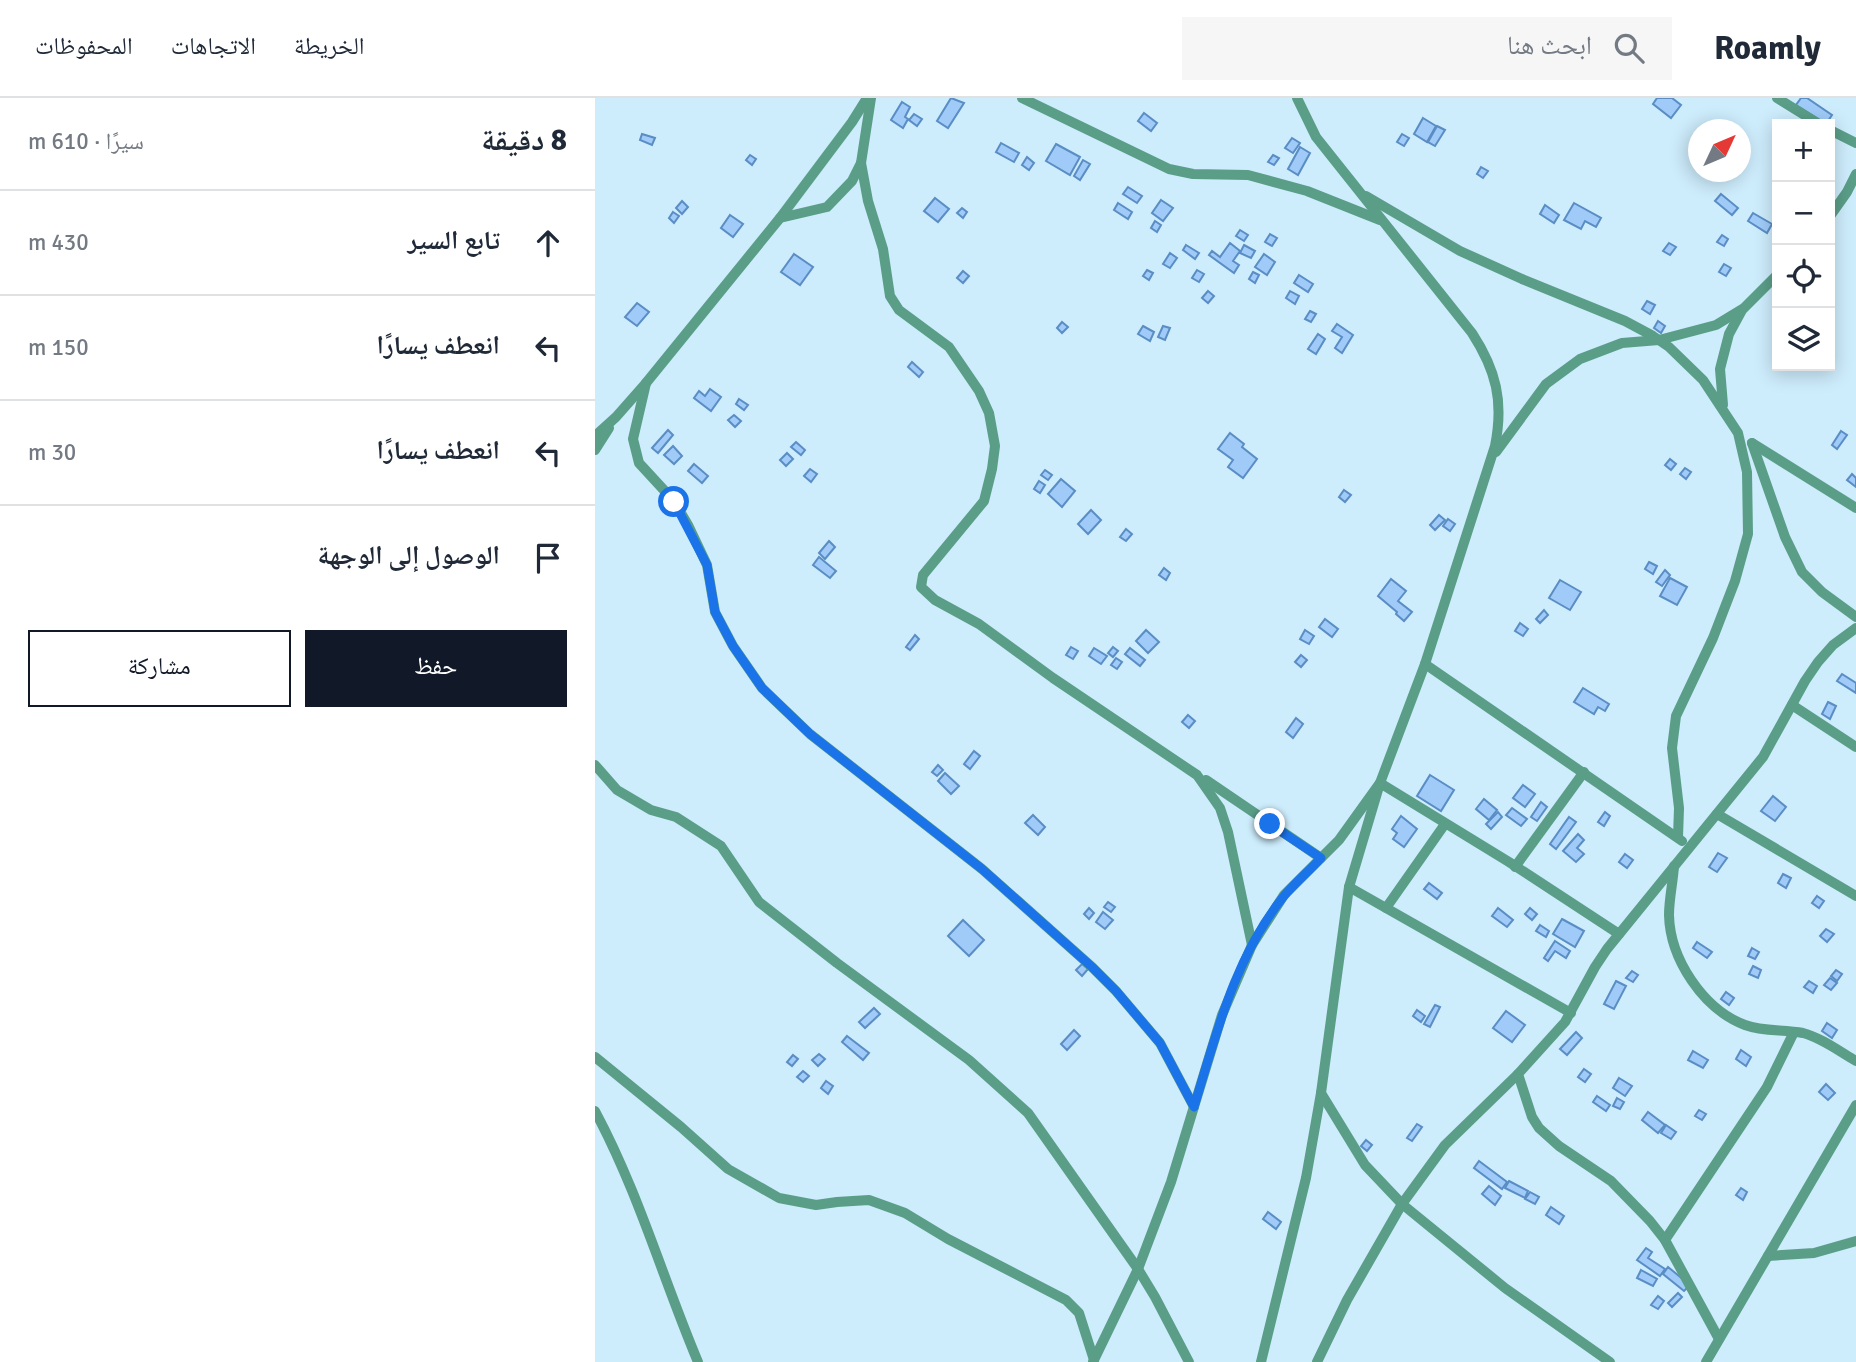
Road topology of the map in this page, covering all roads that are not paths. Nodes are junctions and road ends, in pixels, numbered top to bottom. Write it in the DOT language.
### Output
graph roads {
  1 [pos="869,98"];
  2 [pos="1022,98"];
  3 [pos="1290,98"];
  4 [pos="1297,98"];
  5 [pos="1777,98"];
  6 [pos="1301,111"];
  7 [pos="1811,119"];
  8 [pos="1835,132"];
  9 [pos="1856,143"];
  10 [pos="860,163"];
  11 [pos="1856,174"];
  12 [pos="1360,192"];
  13 [pos="1835,209"];
  14 [pos="780,218"];
  15 [pos="1383,220"];
  16 [pos="1772,280"];
  17 [pos="1744,308"];
  18 [pos="1659,340"];
  19 [pos="646,383"];
  20 [pos="1723,408"];
  21 [pos="616,417"];
  22 [pos="1738,433"];
  23 [pos="595,436"];
  24 [pos="1752,443"];
  25 [pos="595,450"];
  26 [pos="1491,459"];
  27 [pos="1856,508"];
  28 [pos="1856,617"];
  29 [pos="1856,628"];
  30 [pos="1425,664"];
  31 [pos="1792,705"];
  32 [pos="1856,747"];
  33 [pos="595,765"];
  34 [pos="1584,772"];
  35 [pos="1197,775"];
  36 [pos="1380,783"];
  37 [pos="1717,814"];
  38 [pos="1445,824"];
  39 [pos="1678,837"];
  40 [pos="1691,846"];
  41 [pos="1321,858"];
  42 [pos="1674,866"];
  43 [pos="1515,867"];
  44 [pos="1349,887"];
  45 [pos="1856,895"];
  46 [pos="1386,908"];
  47 [pos="1619,934"];
  48 [pos="1252,945"];
  49 [pos="1571,1013"];
  50 [pos="1794,1032"];
  51 [pos="595,1057"];
  52 [pos="1856,1061"];
  53 [pos="1518,1074"];
  54 [pos="1321,1093"];
  55 [pos="1856,1105"];
  56 [pos="1194,1107"];
  57 [pos="595,1111"];
  58 [pos="1402,1204"];
  59 [pos="1665,1241"];
  60 [pos="1856,1241"];
  61 [pos="1768,1256"];
  62 [pos="1138,1269"];
  63 [pos="1719,1339"];
  64 [pos="1094,1361"];
  65 [pos="698,1362"];
  66 [pos="1189,1362"];
  67 [pos="1261,1362"];
  68 [pos="1317,1362"];
  69 [pos="1610,1362"];
  70 [pos="1706,1362"];
  1 -- 10 [label="street"];
  1 -- 14 [label="street"];
  2 -- 15 [label="street"];
  3 -- 6 [label="street"];
  4 -- 6 [label="street"];
  5 -- 7 [label="street"];
  6 -- 12 [label="street"];
  8 -- 9 [label="street"];
  10 -- 14 [label="street"];
  10 -- 35 [label="street"];
  11 -- 13 [label="street"];
  12 -- 15 [label="street"];
  12 -- 18 [label="street"];
  14 -- 19 [label="street"];
  15 -- 26 [label="street"];
  16 -- 17 [label="street"];
  17 -- 18 [label="street"];
  17 -- 20 [label="street"];
  18 -- 20 [label="street"];
  18 -- 26 [label="street"];
  19 -- 21 [label="street"];
  19 -- 56 [label="street"];
  20 -- 22 [label="street"];
  21 -- 23 [label="street"];
  21 -- 25 [label="street"];
  22 -- 24 [label="street"];
  22 -- 39 [label="street"];
  24 -- 27 [label="street"];
  24 -- 28 [label="street"];
  26 -- 30 [label="street"];
  29 -- 31 [label="street"];
  30 -- 34 [label="street"];
  30 -- 36 [label="street"];
  31 -- 32 [label="street"];
  31 -- 37 [label="street"];
  33 -- 62 [label="street"];
  34 -- 39 [label="street"];
  34 -- 43 [label="street"];
  35 -- 41 [label="street"];
  35 -- 48 [label="street"];
  36 -- 38 [label="street"];
  36 -- 41 [label="street"];
  36 -- 44 [label="street"];
  37 -- 40 [label="street"];
  37 -- 45 [label="street"];
  38 -- 43 [label="street"];
  38 -- 46 [label="street"];
  39 -- 40 [label="street"];
  40 -- 42 [label="street"];
  41 -- 48 [label="street"];
  42 -- 47 [label="street"];
  42 -- 50 [label="street"];
  43 -- 47 [label="street"];
  44 -- 46 [label="street"];
  44 -- 54 [label="street"];
  46 -- 49 [label="street"];
  47 -- 49 [label="street"];
  48 -- 56 [label="street"];
  49 -- 53 [label="street"];
  50 -- 52 [label="street"];
  50 -- 59 [label="street"];
  51 -- 64 [label="street"];
  53 -- 58 [label="street"];
  53 -- 59 [label="street"];
  54 -- 58 [label="street"];
  54 -- 67 [label="street"];
  55 -- 61 [label="street"];
  56 -- 62 [label="street"];
  57 -- 65 [label="street"];
  58 -- 68 [label="street"];
  58 -- 69 [label="street"];
  59 -- 63 [label="street"];
  60 -- 61 [label="street"];
  61 -- 63 [label="street"];
  62 -- 64 [label="street"];
  62 -- 66 [label="street"];
  63 -- 70 [label="street"];
}
